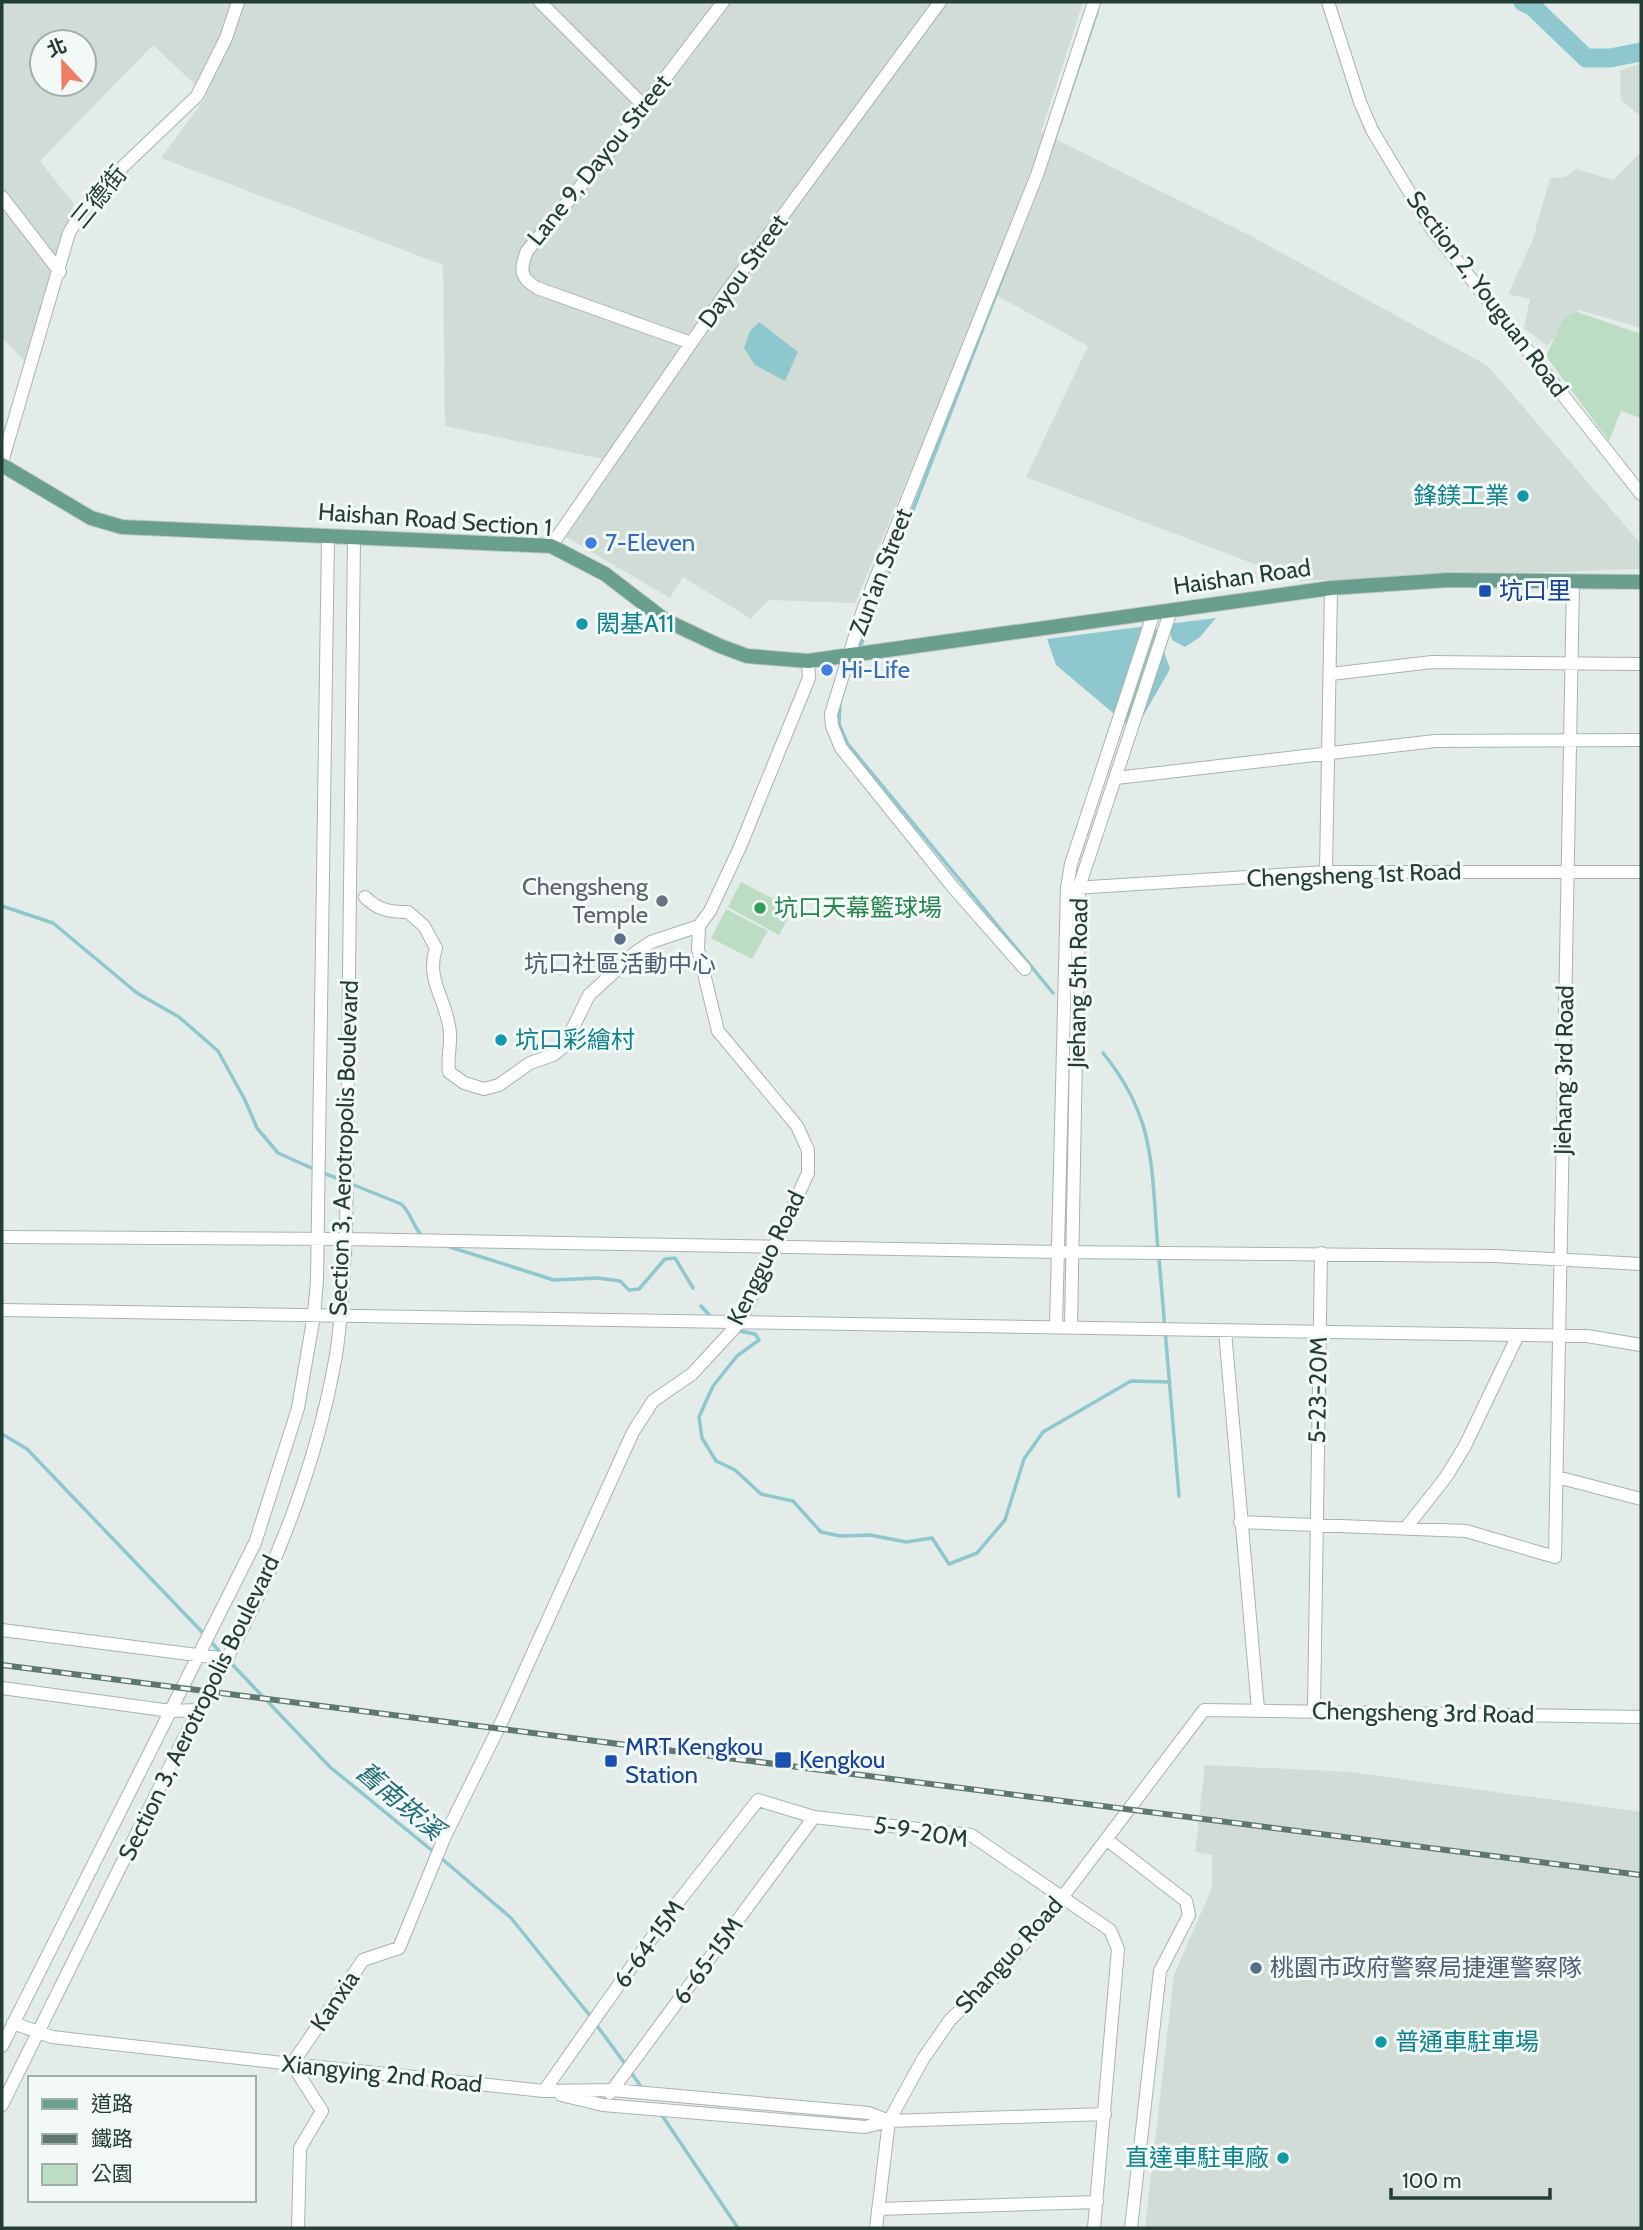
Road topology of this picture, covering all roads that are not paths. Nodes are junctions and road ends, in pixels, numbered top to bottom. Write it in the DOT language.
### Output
graph roads {
  1 [pos="238,2"];
  2 [pos="540,2"];
  3 [pos="723,2"];
  4 [pos="940,2"];
  5 [pos="1094,2"];
  6 [pos="1328,2"];
  7 [pos="644,106"];
  8 [pos="2,197"];
  9 [pos="60,272"];
  10 [pos="691,343"];
  11 [pos="2,464"];
  12 [pos="1641,494"];
  13 [pos="328,536"];
  14 [pos="354,537"];
  15 [pos="551,546"];
  16 [pos="1573,582"];
  17 [pos="1641,582"];
  18 [pos="1331,588"];
  19 [pos="1171,610"];
  20 [pos="1154,612"];
  21 [pos="851,653"];
  22 [pos="808,661"];
  23 [pos="1570,662"];
  24 [pos="1641,664"];
  25 [pos="1331,674"];
  26 [pos="1569,740"];
  27 [pos="1641,740"];
  28 [pos="1329,755"];
  29 [pos="1116,778"];
  30 [pos="1567,871"];
  31 [pos="1326,872"];
  32 [pos="1641,872"];
  33 [pos="1073,888"];
  34 [pos="365,897"];
  35 [pos="699,926"];
  36 [pos="1025,969"];
  37 [pos="2,1237"];
  38 [pos="318,1239"];
  39 [pos="345,1239"];
  40 [pos="777,1247"];
  41 [pos="1059,1252"];
  42 [pos="1074,1252"];
  43 [pos="1321,1253"];
  44 [pos="1561,1258"];
  45 [pos="1641,1264"];
  46 [pos="2,1310"];
  47 [pos="314,1315"];
  48 [pos="340,1316"];
  49 [pos="740,1322"];
  50 [pos="1056,1327"];
  51 [pos="1071,1328"];
  52 [pos="1224,1331"];
  53 [pos="1319,1332"];
  54 [pos="1518,1335"];
  55 [pos="1559,1336"];
  56 [pos="1641,1345"];
  57 [pos="1557,1477"];
  58 [pos="1641,1499"];
  59 [pos="1240,1522"];
  60 [pos="1316,1526"];
  61 [pos="1405,1529"];
  62 [pos="2,1630"];
  63 [pos="199,1656"];
  64 [pos="228,1659"];
  65 [pos="2,1688"];
  66 [pos="1258,1709"];
  67 [pos="198,1710"];
  68 [pos="1204,1710"];
  69 [pos="1314,1710"];
  70 [pos="171,1711"];
  71 [pos="1641,1717"];
  72 [pos="758,1800"];
  73 [pos="814,1817"];
  74 [pos="1106,1839"];
  75 [pos="1061,1899"];
  76 [pos="399,1948"];
  77 [pos="13,2023"];
  78 [pos="38,2034"];
  79 [pos="2,2046"];
  80 [pos="292,2064"];
  81 [pos="612,2090"];
  82 [pos="544,2091"];
  83 [pos="2,2105"];
  84 [pos="603,2105"];
  85 [pos="1105,2114"];
  86 [pos="889,2121"];
  87 [pos="1097,2202"];
  88 [pos="878,2209"];
  89 [pos="298,2228"];
  90 [pos="876,2228"];
  91 [pos="1094,2228"];
  92 [pos="1130,2228"];
  1 -- 9 [label="street, 三德街"];
  2 -- 7 [label="street"];
  3 -- 7 [label="street, Lane 9, Dayou Street"];
  4 -- 10 [label="street, Dayou Street"];
  5 -- 21 [label="street, Zun'an Street"];
  6 -- 12 [label="street, Section 2, Youguan Road"];
  7 -- 10 [label="street, Lane 9, Dayou Street"];
  8 -- 9 [label="street"];
  9 -- 11 [label="street, 三德街"];
  10 -- 15 [label="street, Dayou Street"];
  11 -- 13 [label="main road, Haishan Road Section 1"];
  13 -- 14 [label="main road, Haishan Road Section 1"];
  13 -- 38 [label="street, Section 3, Aerotropolis Boulevard"];
  14 -- 15 [label="main road, Haishan Road Section 1"];
  14 -- 39 [label="street, Section 3, Aerotropolis Boulevard"];
  15 -- 22 [label="main road, Haishan Road Section 1"];
  16 -- 17 [label="main road, Haishan Road"];
  16 -- 18 [label="main road, Haishan Road"];
  16 -- 23 [label="street, Jiehang 3rd Road"];
  18 -- 19 [label="main road, Haishan Road"];
  18 -- 25 [label="street"];
  19 -- 20 [label="main road, Haishan Road"];
  19 -- 29 [label="street, Jiehang 5th Road"];
  20 -- 21 [label="main road, Haishan Road"];
  20 -- 33 [label="street, Jiehang 5th Road"];
  21 -- 22 [label="main road, Haishan Road Section 1"];
  21 -- 36 [label="street, Zun'an Street"];
  22 -- 35 [label="street"];
  23 -- 24 [label="street"];
  23 -- 25 [label="street"];
  23 -- 26 [label="street, Jiehang 3rd Road"];
  25 -- 28 [label="street"];
  26 -- 27 [label="street"];
  26 -- 28 [label="street"];
  26 -- 30 [label="street, Jiehang 3rd Road"];
  28 -- 29 [label="street"];
  28 -- 31 [label="street"];
  29 -- 33 [label="street, Jiehang 5th Road"];
  30 -- 31 [label="street, Chengsheng 1st Road"];
  30 -- 32 [label="street, Chengsheng 1st Road"];
  30 -- 44 [label="street, Jiehang 3rd Road"];
  31 -- 33 [label="street, Chengsheng 1st Road"];
  33 -- 41 [label="street, Jiehang 5th Road"];
  33 -- 42 [label="street, Jiehang 5th Road"];
  34 -- 35 [label="street"];
  35 -- 40 [label="street, Kengguo Road"];
  37 -- 38 [label="street"];
  38 -- 39 [label="street"];
  38 -- 47 [label="street, Section 3, Aerotropolis Boulevard"];
  39 -- 40 [label="street"];
  39 -- 48 [label="street, Section 3, Aerotropolis Boulevard"];
  40 -- 41 [label="street"];
  40 -- 49 [label="street, Kengguo Road"];
  41 -- 42 [label="street"];
  41 -- 50 [label="street, Jiehang 5th Road"];
  42 -- 43 [label="street"];
  42 -- 51 [label="street, Jiehang 5th Road"];
  43 -- 44 [label="street"];
  43 -- 53 [label="street, 5-23-20M"];
  44 -- 45 [label="street"];
  44 -- 55 [label="street, Jiehang 3rd Road"];
  46 -- 47 [label="street"];
  47 -- 48 [label="street"];
  47 -- 63 [label="street, Section 3, Aerotropolis Boulevard"];
  48 -- 49 [label="street"];
  48 -- 64 [label="street, Section 3, Aerotropolis Boulevard"];
  49 -- 50 [label="street"];
  49 -- 76 [label="street, Kengguo Road"];
  50 -- 51 [label="street"];
  51 -- 52 [label="street"];
  52 -- 53 [label="street"];
  52 -- 59 [label="street"];
  53 -- 54 [label="street"];
  53 -- 60 [label="street, 5-23-20M"];
  54 -- 55 [label="street"];
  54 -- 61 [label="street"];
  55 -- 56 [label="street"];
  55 -- 57 [label="street, Jiehang 3rd Road"];
  57 -- 58 [label="street"];
  57 -- 61 [label="street, Jiehang 3rd Road"];
  59 -- 60 [label="street"];
  59 -- 66 [label="street"];
  60 -- 61 [label="street"];
  60 -- 69 [label="street, 5-23-20M"];
  62 -- 63 [label="street"];
  63 -- 64 [label="street"];
  63 -- 70 [label="street, Section 3, Aerotropolis Boulevard"];
  64 -- 67 [label="street, Section 3, Aerotropolis Boulevard"];
  65 -- 70 [label="street"];
  66 -- 68 [label="street, Chengsheng 3rd Road"];
  66 -- 69 [label="street, Chengsheng 3rd Road"];
  67 -- 70 [label="street"];
  67 -- 78 [label="street, Section 3, Aerotropolis Boulevard"];
  68 -- 74 [label="street, Shanguo Road"];
  69 -- 71 [label="street, Chengsheng 3rd Road"];
  70 -- 77 [label="street, Section 3, Aerotropolis Boulevard"];
  72 -- 73 [label="street, 5-9-20M"];
  72 -- 82 [label="street, 6-64-15M"];
  73 -- 75 [label="street, 5-9-20M"];
  73 -- 81 [label="street, 6-65-15M"];
  74 -- 75 [label="street, Shanguo Road"];
  74 -- 92 [label="street"];
  75 -- 85 [label="street, 5-9-20M"];
  75 -- 86 [label="street, Shanguo Road"];
  76 -- 80 [label="street, Kanxia"];
  77 -- 78 [label="street, Xiangying 2nd Road"];
  77 -- 79 [label="street, Section 3, Aerotropolis Boulevard"];
  78 -- 80 [label="street, Xiangying 2nd Road"];
  78 -- 83 [label="street, Section 3, Aerotropolis Boulevard"];
  80 -- 82 [label="street, Xiangying 2nd Road"];
  80 -- 89 [label="street"];
  81 -- 82 [label="street, Xiangying 2nd Road"];
  81 -- 84 [label="street, 6-65-15M"];
  81 -- 86 [label="street, Xiangying 2nd Road"];
  82 -- 84 [label="street, Xiangying 2nd Road"];
  84 -- 86 [label="street, Xiangying 2nd Road"];
  85 -- 86 [label="street, Xiangying 2nd Road"];
  85 -- 87 [label="street, 5-9-20M"];
  86 -- 88 [label="street, Shanguo Road"];
  87 -- 88 [label="street"];
  87 -- 91 [label="street, 5-9-20M"];
  88 -- 90 [label="street, Shanguo Road"];
}
